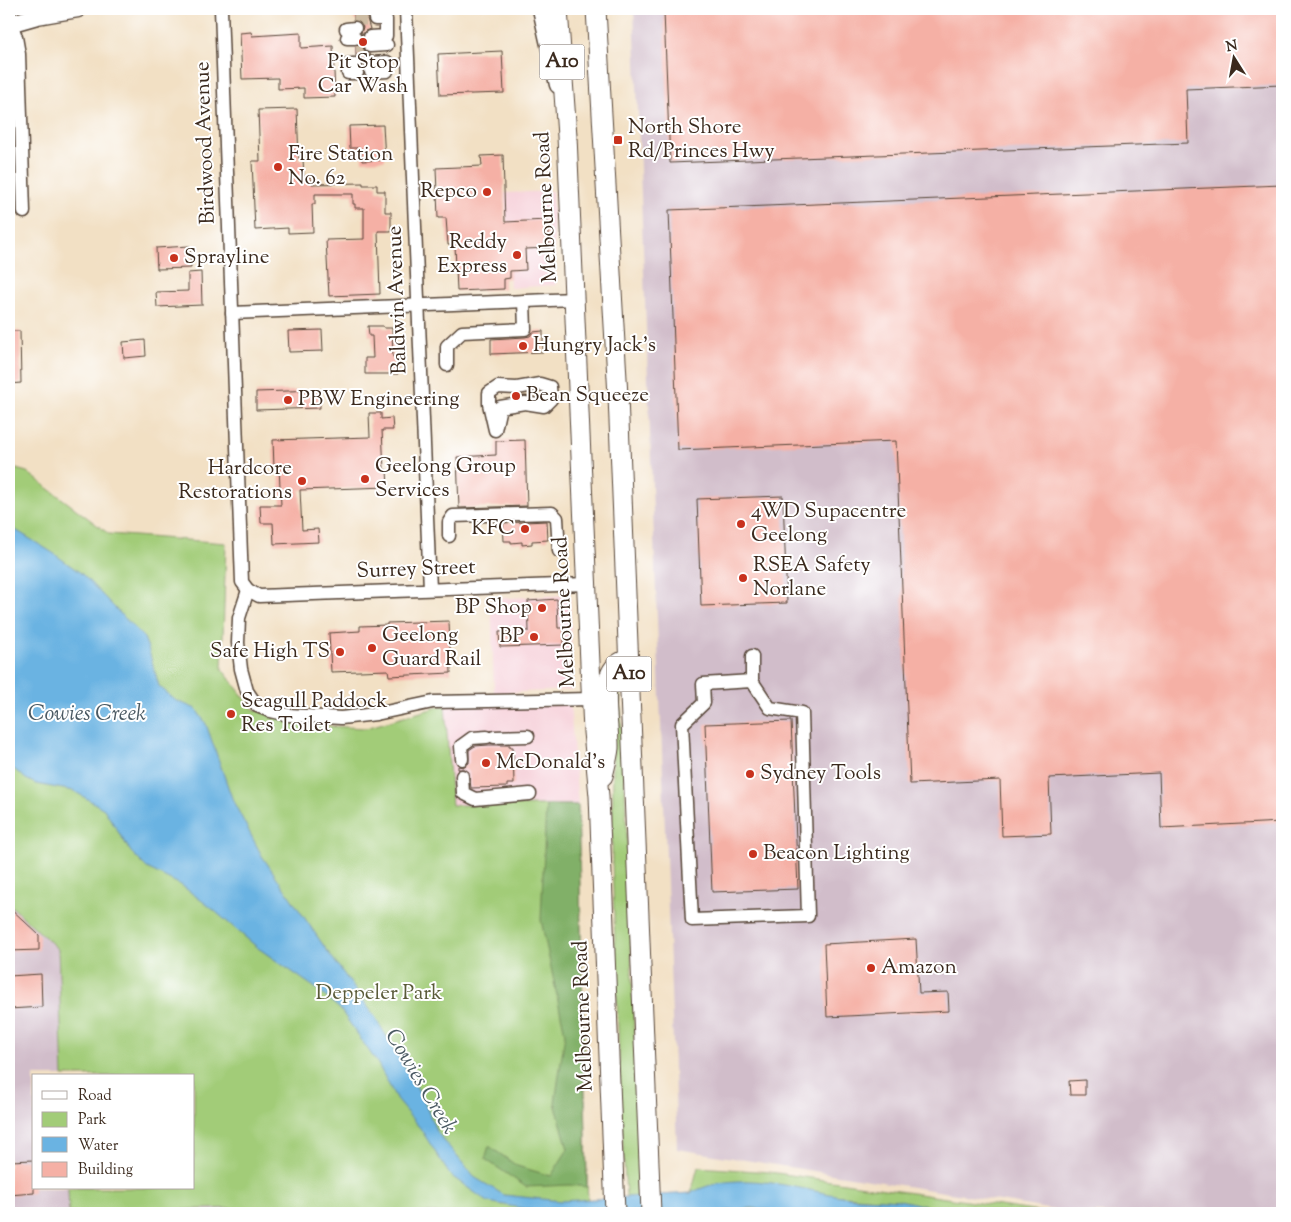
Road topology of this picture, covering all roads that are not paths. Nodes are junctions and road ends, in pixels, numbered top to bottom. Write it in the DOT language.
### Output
graph roads {
  1 [pos="78,9"];
  2 [pos="221,9"];
  3 [pos="406,9"];
  4 [pos="541,9"];
  5 [pos="558,9"];
  6 [pos="596,9"];
  7 [pos="10,24"];
  8 [pos="371,32"];
  9 [pos="371,67"];
  10 [pos="387,67"];
  11 [pos="565,116"];
  12 [pos="24,212"];
  13 [pos="574,299"];
  14 [pos="524,301"];
  15 [pos="418,305"];
  16 [pos="232,313"];
  17 [pos="447,365"];
  18 [pos="495,430"];
  19 [pos="449,536"];
  20 [pos="559,551"];
  21 [pos="587,584"];
  22 [pos="430,589"];
  23 [pos="248,590"];
  24 [pos="752,656"];
  25 [pos="628,659"];
  26 [pos="752,681"];
  27 [pos="592,699"];
  28 [pos="528,736"];
  29 [pos="530,794"];
  30 [pos="599,796"];
  31 [pos="614,1213"];
  32 [pos="650,1213"];
  1 -- 7 [label="main road"];
  2 -- 16 [label="street, Birdwood Avenue"];
  3 -- 15 [label="street, Baldwin Avenue"];
  4 -- 11 [label="main road"];
  5 -- 11 [label="highway, Melbourne Road / A10"];
  6 -- 25 [label="highway, A10"];
  7 -- 12 [label="street"];
  8 -- 8 [label="street"];
  9 -- 10 [label="street"];
  11 -- 13 [label="highway, Melbourne Road / A10"];
  13 -- 14 [label="street"];
  13 -- 21 [label="highway, Melbourne Road / A10"];
  14 -- 15 [label="street"];
  14 -- 17 [label="street"];
  15 -- 16 [label="street"];
  15 -- 22 [label="street, Baldwin Avenue"];
  16 -- 23 [label="street, Birdwood Avenue"];
  18 -- 18 [label="street"];
  19 -- 20 [label="street"];
  21 -- 22 [label="street, Surrey Street"];
  21 -- 27 [label="highway, Melbourne Road / A10"];
  22 -- 23 [label="street, Surrey Street"];
  23 -- 27 [label="street"];
  24 -- 26 [label="street"];
  25 -- 30 [label="highway"];
  25 -- 32 [label="highway, A10"];
  26 -- 26 [label="street"];
  27 -- 30 [label="highway, Melbourne Road / A10"];
  28 -- 29 [label="street"];
  30 -- 31 [label="highway, Melbourne Road / A10"];
}
